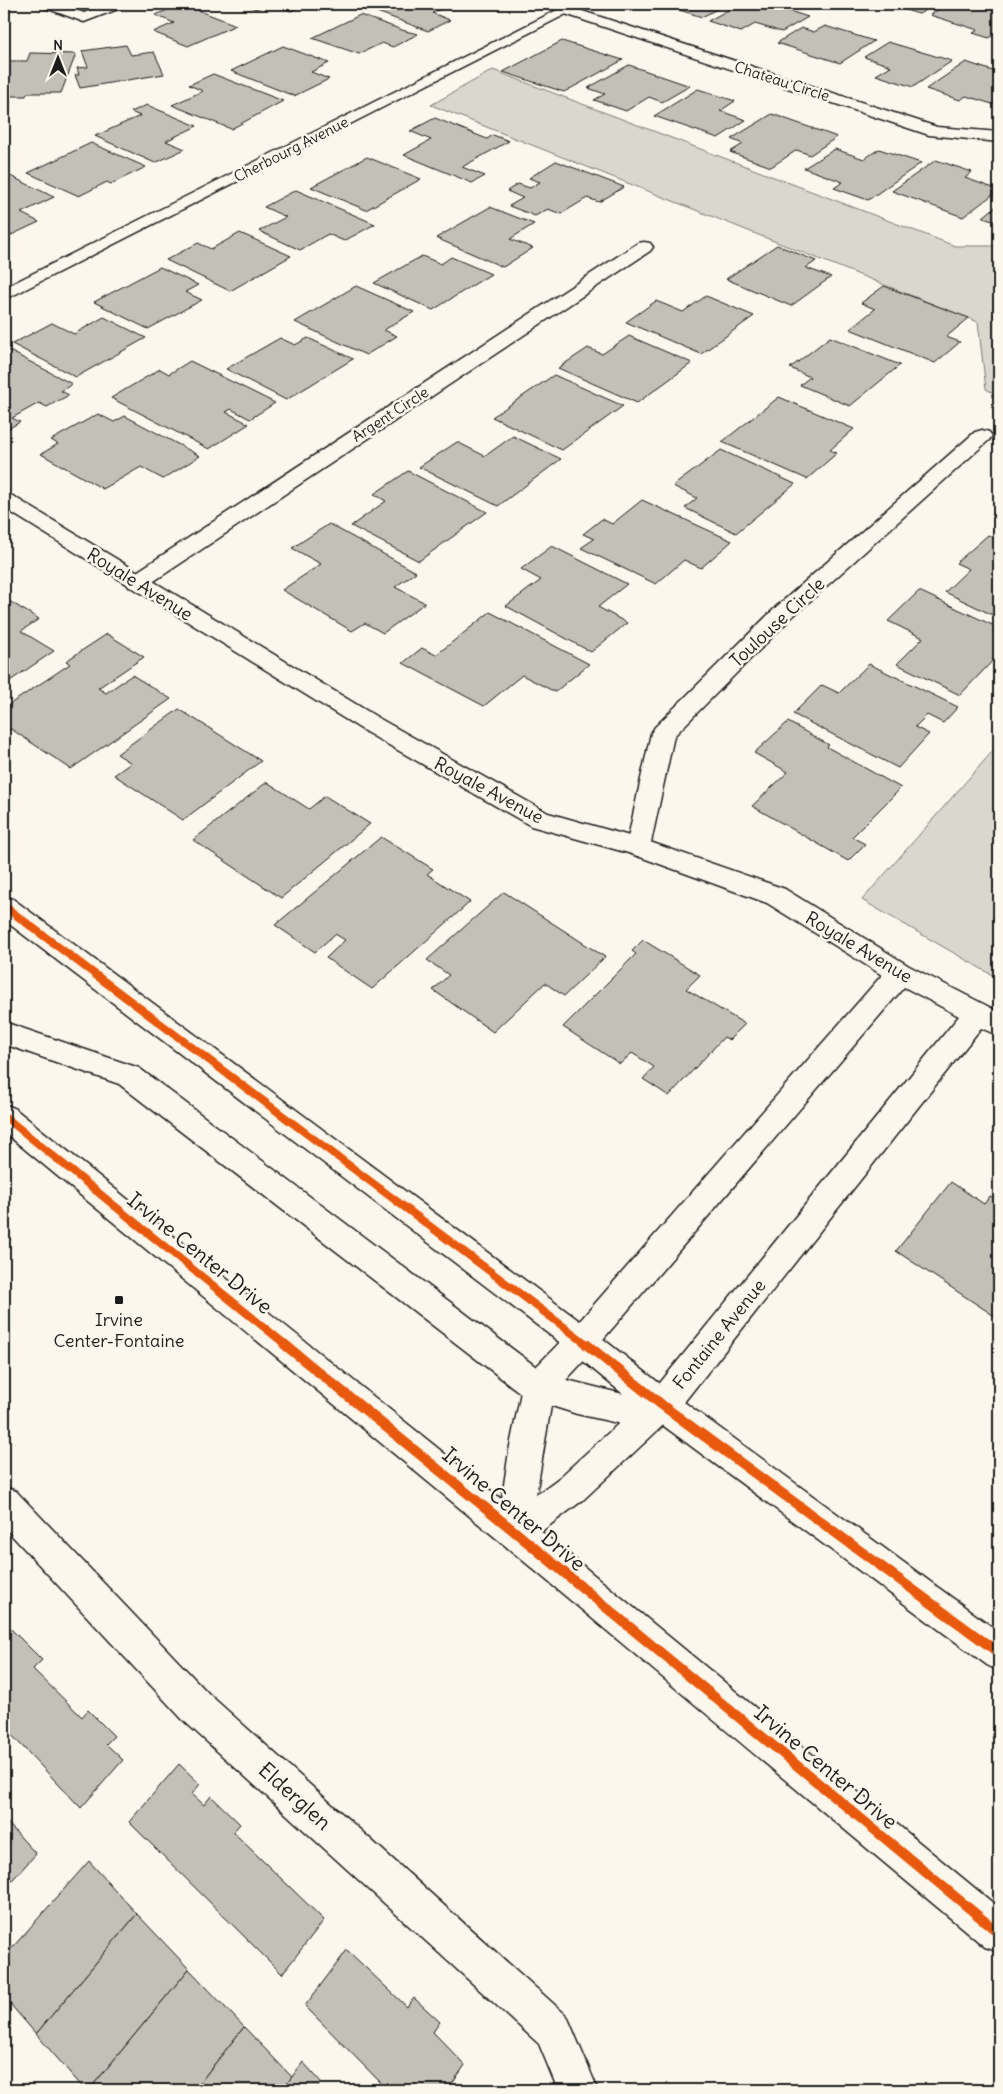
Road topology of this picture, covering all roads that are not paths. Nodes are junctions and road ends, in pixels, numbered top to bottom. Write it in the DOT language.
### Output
graph roads {
  1 [pos="48,4"];
  2 [pos="118,4"];
  3 [pos="573,7"];
  4 [pos="999,137"];
  5 [pos="644,247"];
  6 [pos="4,294"];
  7 [pos="982,436"];
  8 [pos="4,499"];
  9 [pos="137,582"];
  10 [pos="638,847"];
  11 [pos="4,906"];
  12 [pos="900,973"];
  13 [pos="989,1019"];
  14 [pos="4,1033"];
  15 [pos="4,1116"];
  16 [pos="582,1341"];
  17 [pos="538,1386"];
  18 [pos="662,1405"];
  19 [pos="4,1503"];
  20 [pos="514,1531"];
  21 [pos="999,1653"];
  22 [pos="999,1933"];
  23 [pos="578,2090"];
  1 -- 2 [label="street"];
  3 -- 4 [label="street, Chateau Circle"];
  3 -- 6 [label="street, Cherbourg Avenue"];
  5 -- 9 [label="street, Argent Circle"];
  7 -- 10 [label="street, Toulouse Circle"];
  8 -- 9 [label="street, Royale Avenue"];
  9 -- 10 [label="street, Royale Avenue"];
  10 -- 12 [label="street, Royale Avenue"];
  11 -- 16 [label="street"];
  12 -- 13 [label="street, Royale Avenue"];
  12 -- 16 [label="street"];
  13 -- 18 [label="street, Fontaine Avenue"];
  14 -- 17 [label="street"];
  15 -- 20 [label="street, Irvine Center Drive"];
  16 -- 17 [label="street"];
  16 -- 18 [label="street"];
  17 -- 18 [label="street"];
  17 -- 20 [label="street"];
  18 -- 20 [label="street, Fontaine Avenue"];
  18 -- 21 [label="street"];
  19 -- 23 [label="street, Elderglen"];
  20 -- 22 [label="street, Irvine Center Drive"];
}
